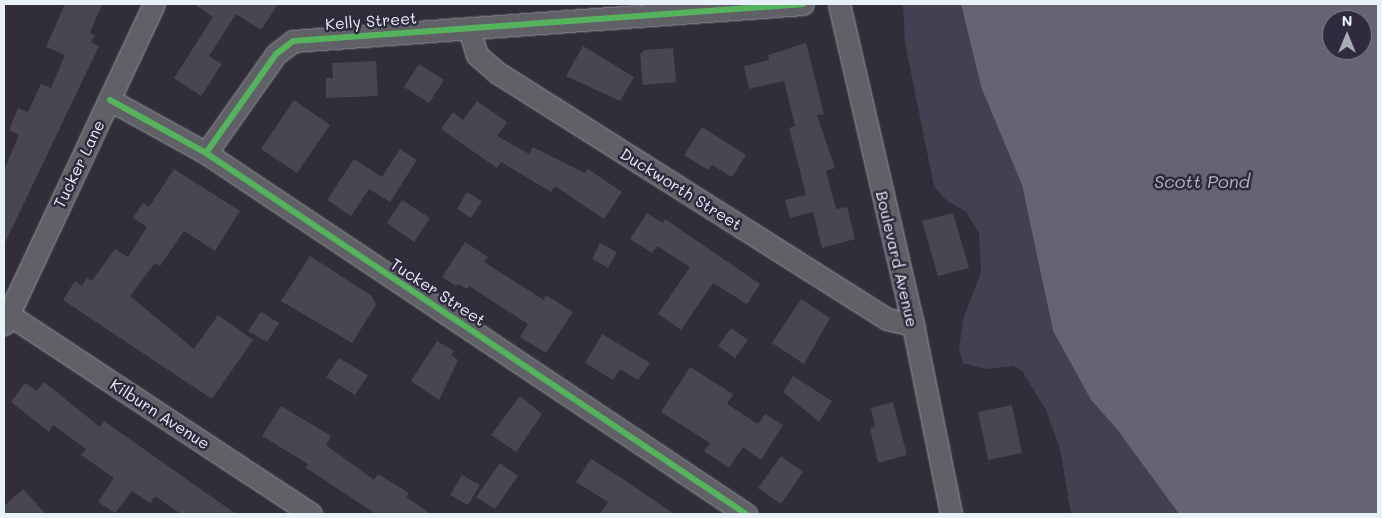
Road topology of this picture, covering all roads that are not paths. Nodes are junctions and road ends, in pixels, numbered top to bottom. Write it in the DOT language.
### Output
graph roads {
  1 [pos="154,4"];
  2 [pos="803,4"];
  3 [pos="839,4"];
  4 [pos="687,8"];
  5 [pos="469,29"];
  6 [pos="110,100"];
  7 [pos="206,153"];
  8 [pos="6,319"];
  9 [pos="913,325"];
  10 [pos="311,514"];
  11 [pos="746,514"];
  12 [pos="951,514"];
  1 -- 6 [label="street, Tucker Lane"];
  2 -- 4 [label="street, Kelly Street"];
  3 -- 9 [label="street, Boulevard Avenue"];
  4 -- 5 [label="street, Kelly Street"];
  5 -- 7 [label="street, Kelly Street"];
  5 -- 9 [label="street, Duckworth Street"];
  6 -- 7 [label="street, Tucker Street"];
  6 -- 8 [label="street, Tucker Lane"];
  7 -- 11 [label="street, Tucker Street"];
  8 -- 10 [label="street, Kilburn Avenue"];
  9 -- 12 [label="street, Boulevard Avenue"];
}
